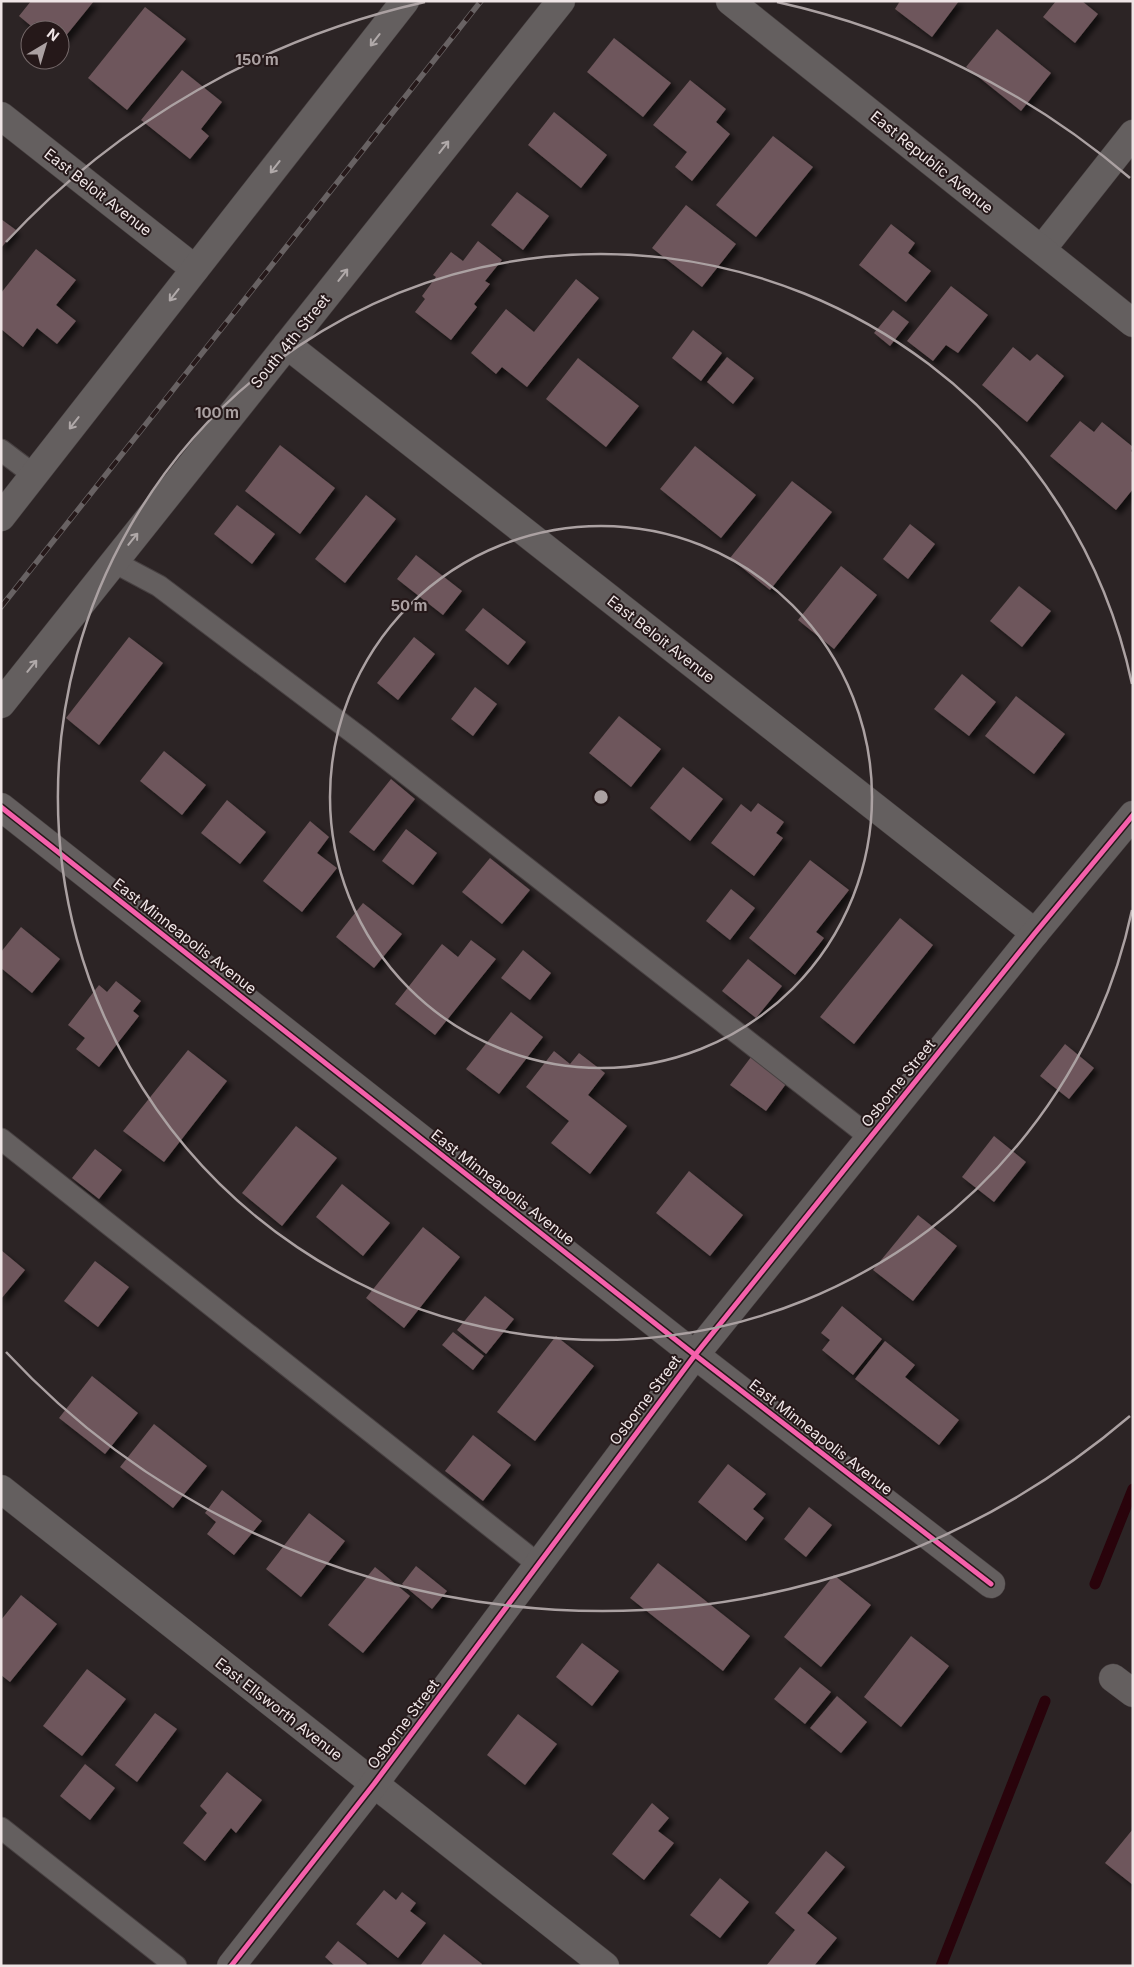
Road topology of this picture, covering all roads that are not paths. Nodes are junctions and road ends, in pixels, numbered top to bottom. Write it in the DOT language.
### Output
graph roads {
  1 [pos="405,1"];
  2 [pos="561,1"];
  3 [pos="730,1"];
  4 [pos="1,116"];
  5 [pos="1133,134"];
  6 [pos="1042,249"];
  7 [pos="195,269"];
  8 [pos="1133,324"];
  9 [pos="287,345"];
  10 [pos="1,450"];
  11 [pos="34,475"];
  12 [pos="1,516"];
  13 [pos="114,562"];
  14 [pos="1,704"];
  15 [pos="1,807"];
  16 [pos="1133,815"];
  17 [pos="1035,933"];
  18 [pos="870,1138"];
  19 [pos="1,1139"];
  20 [pos="695,1355"];
  21 [pos="1,1489"];
  22 [pos="538,1564"];
  23 [pos="991,1584"];
  24 [pos="374,1784"];
  25 [pos="1,1828"];
  26 [pos="176,1966"];
  27 [pos="231,1966"];
  28 [pos="605,1966"];
  1 -- 7 [label="street, one-way"];
  9 -- 2 [label="street, South 4th Street, one-way"];
  3 -- 6 [label="street, East Republic Avenue"];
  4 -- 7 [label="street, East Beloit Avenue"];
  5 -- 6 [label="street"];
  6 -- 8 [label="street, East Republic Avenue"];
  7 -- 11 [label="street, one-way"];
  13 -- 9 [label="street, South 4th Street, one-way"];
  9 -- 17 [label="street, East Beloit Avenue"];
  10 -- 11 [label="lane"];
  11 -- 12 [label="street"];
  14 -- 13 [label="street, South 4th Street, one-way"];
  13 -- 18 [label="lane"];
  15 -- 20 [label="street, East Minneapolis Avenue"];
  16 -- 17 [label="street, Osborne Street"];
  17 -- 18 [label="street, Osborne Street"];
  18 -- 20 [label="street, Osborne Street"];
  19 -- 22 [label="lane"];
  20 -- 22 [label="street, Osborne Street"];
  20 -- 23 [label="street, East Minneapolis Avenue"];
  21 -- 24 [label="street, East Ellsworth Avenue"];
  22 -- 24 [label="street, Osborne Street"];
  24 -- 27 [label="street, Osborne Street"];
  24 -- 28 [label="street, East Ellsworth Avenue"];
  25 -- 26 [label="lane"];
}
